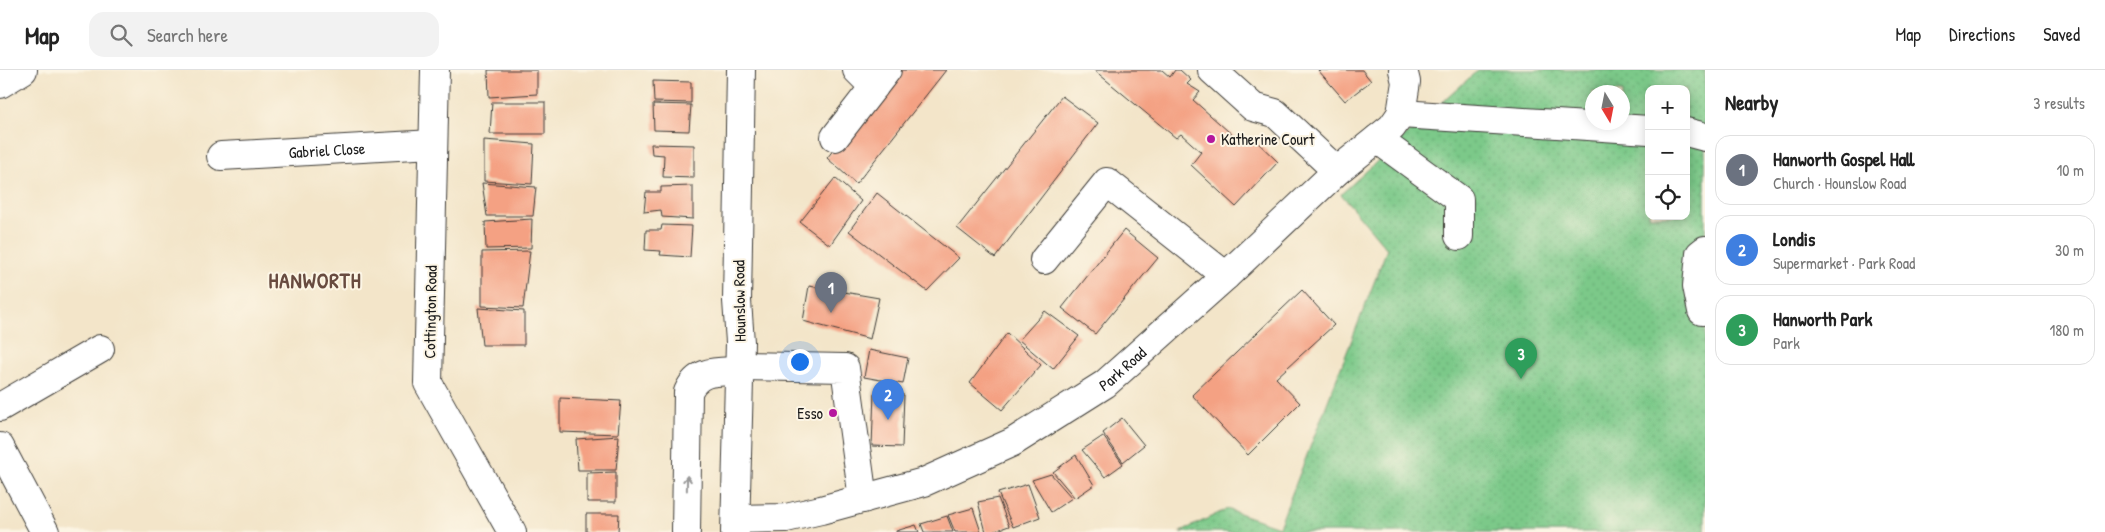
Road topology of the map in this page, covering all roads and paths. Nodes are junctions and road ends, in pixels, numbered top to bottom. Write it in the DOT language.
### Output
graph roads {
  1 [pos="22,70"];
  2 [pos="435,70"];
  3 [pos="742,70"];
  4 [pos="1212,70"];
  5 [pos="1412,74"];
  6 [pos="873,76"];
  7 [pos="0,84"];
  8 [pos="1401,114"];
  9 [pos="1645,130"];
  10 [pos="1690,133"];
  11 [pos="835,137"];
  12 [pos="1705,137"];
  13 [pos="1377,139"];
  14 [pos="433,144"];
  15 [pos="221,156"];
  16 [pos="1337,171"];
  17 [pos="1459,236"];
  18 [pos="1705,250"];
  19 [pos="1044,260"];
  20 [pos="1226,276"];
  21 [pos="1702,311"];
  22 [pos="100,349"];
  23 [pos="738,369"];
  24 [pos="0,407"];
  25 [pos="0,447"];
  26 [pos="863,499"];
  27 [pos="736,526"];
  28 [pos="45,532"];
  29 [pos="512,532"];
  30 [pos="686,532"];
  1 -- 7 [label="street"];
  2 -- 14 [label="street, Cottington Road"];
  3 -- 23 [label="street, Hounslow Road"];
  4 -- 16 [label="street"];
  5 -- 8 [label="street"];
  6 -- 11 [label="street"];
  8 -- 9 [label="street"];
  8 -- 13 [label="street, Park Road"];
  10 -- 12 [label="street"];
  13 -- 16 [label="street, Park Road"];
  13 -- 17 [label="street"];
  14 -- 15 [label="street, Gabriel Close"];
  14 -- 29 [label="street, Cottington Road"];
  16 -- 20 [label="street, Park Road"];
  18 -- 21 [label="street"];
  19 -- 20 [label="street"];
  20 -- 26 [label="street, Park Road"];
  22 -- 24 [label="street"];
  23 -- 26 [label="street"];
  23 -- 27 [label="street, Hounslow Road"];
  30 -- 23 [label="street, one-way"];
  25 -- 28 [label="street"];
  26 -- 27 [label="street, Park Road"];
}
